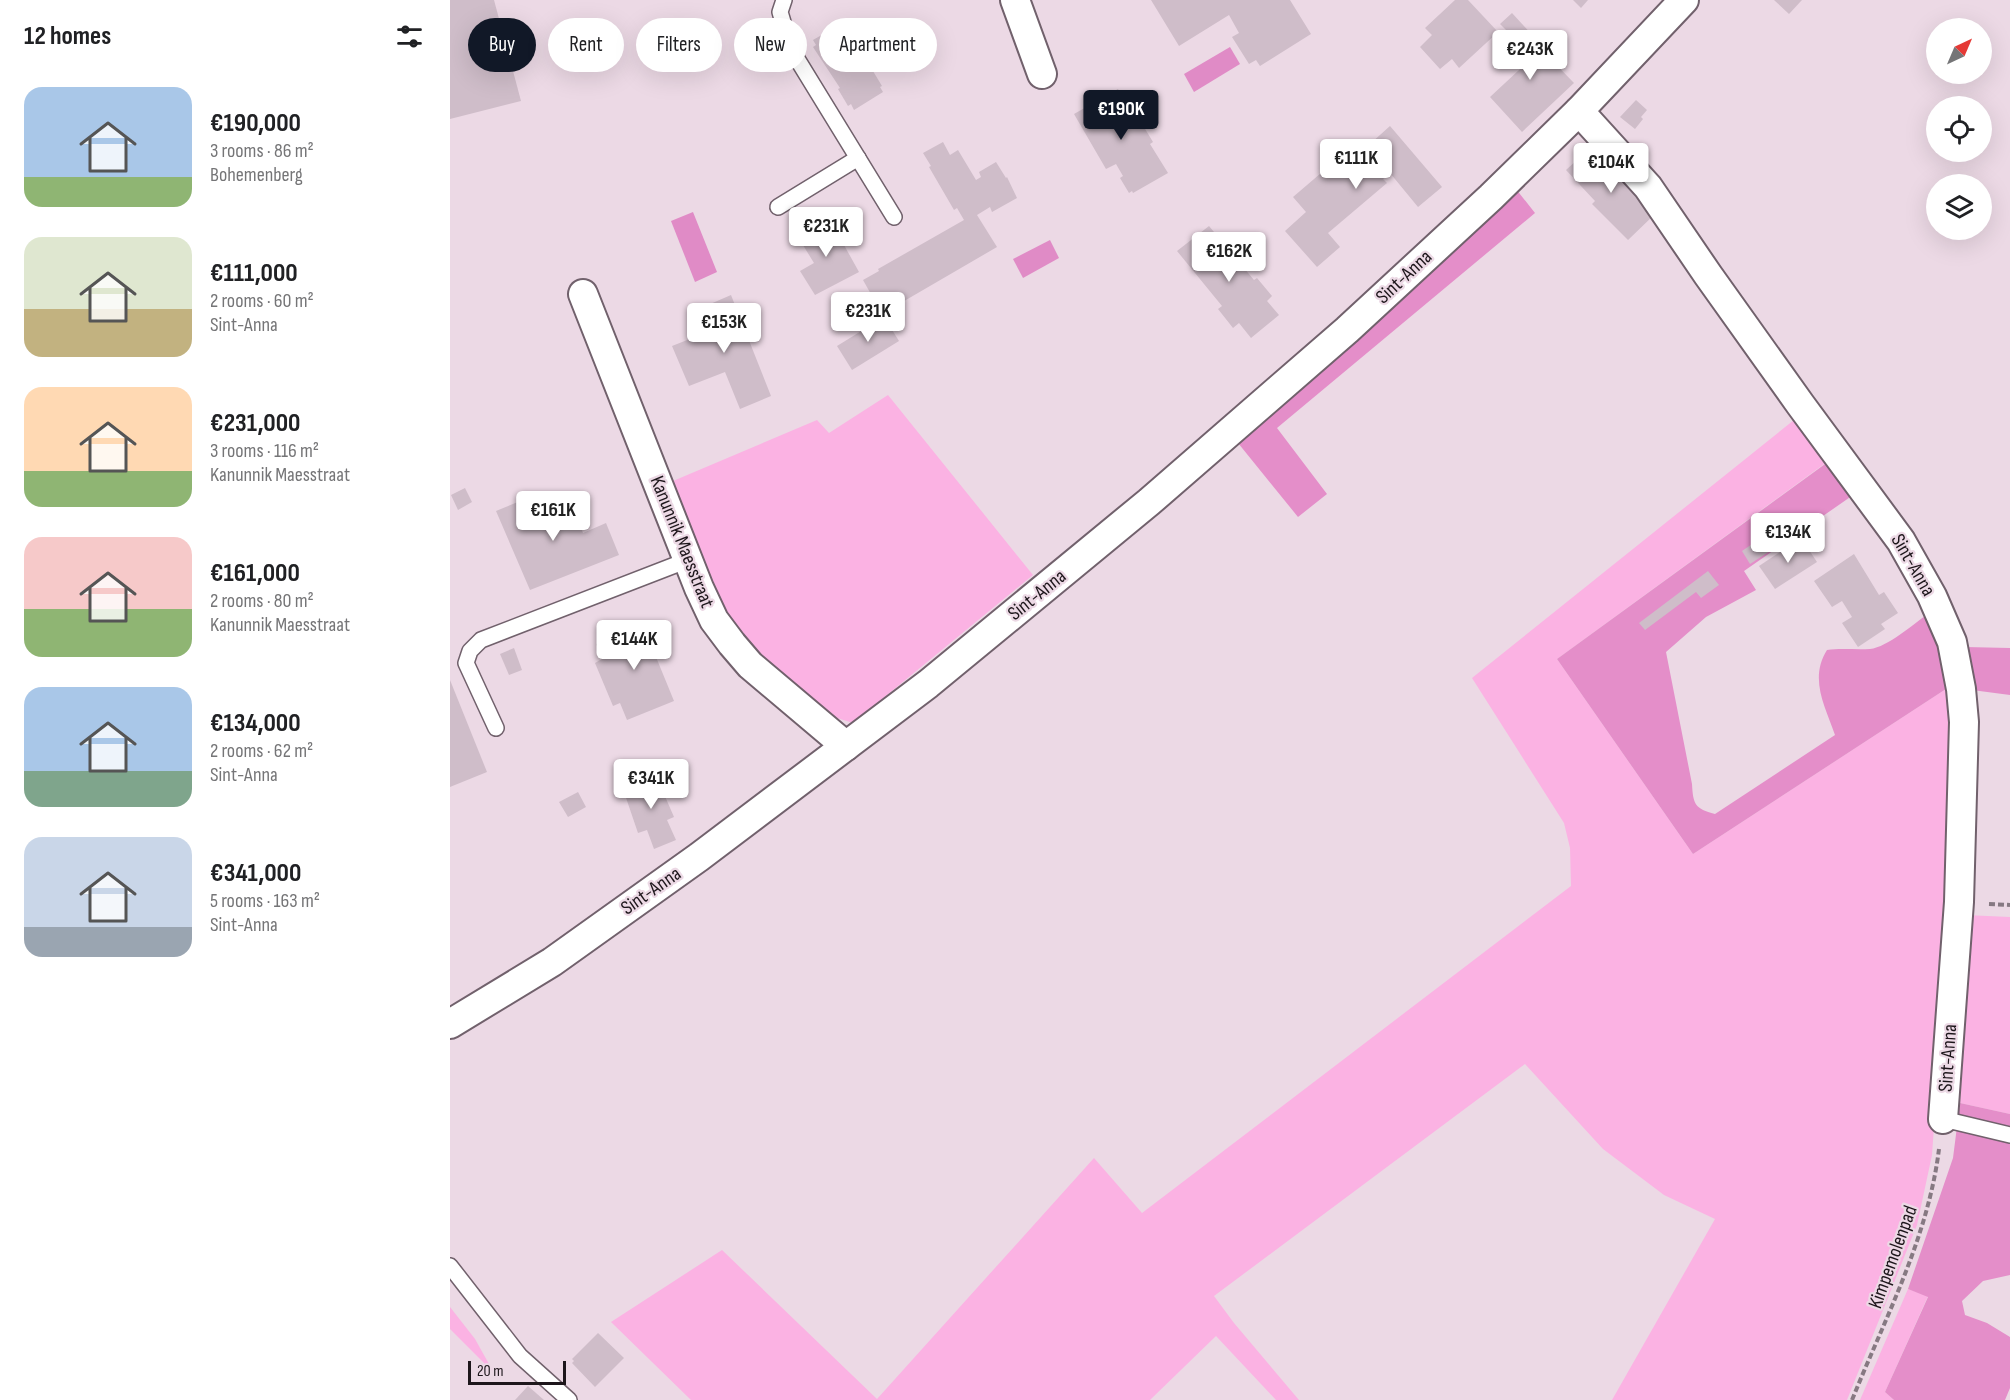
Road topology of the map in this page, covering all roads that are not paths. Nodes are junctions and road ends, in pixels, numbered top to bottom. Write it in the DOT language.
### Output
graph roads {
  1 [pos="784,0"];
  2 [pos="1015,0"];
  3 [pos="1684,0"];
  4 [pos="1041,74"];
  5 [pos="1580,111"];
  6 [pos="858,158"];
  7 [pos="778,207"];
  8 [pos="894,217"];
  9 [pos="583,294"];
  10 [pos="688,560"];
  11 [pos="496,728"];
  12 [pos="846,746"];
  13 [pos="450,1024"];
  14 [pos="1943,1119"];
  15 [pos="2010,1135"];
  16 [pos="450,1266"];
  17 [pos="569,1400"];
  1 -- 6 [label="lane"];
  2 -- 4 [label="street"];
  3 -- 5 [label="street, Sint-Anna"];
  5 -- 12 [label="street, Sint-Anna"];
  5 -- 14 [label="street, Sint-Anna"];
  6 -- 7 [label="lane"];
  6 -- 8 [label="lane"];
  9 -- 10 [label="street, Kanunnik Maesstraat"];
  10 -- 11 [label="lane"];
  10 -- 12 [label="street, Kanunnik Maesstraat"];
  12 -- 13 [label="street, Sint-Anna"];
  14 -- 15 [label="lane"];
  16 -- 17 [label="lane"];
}
